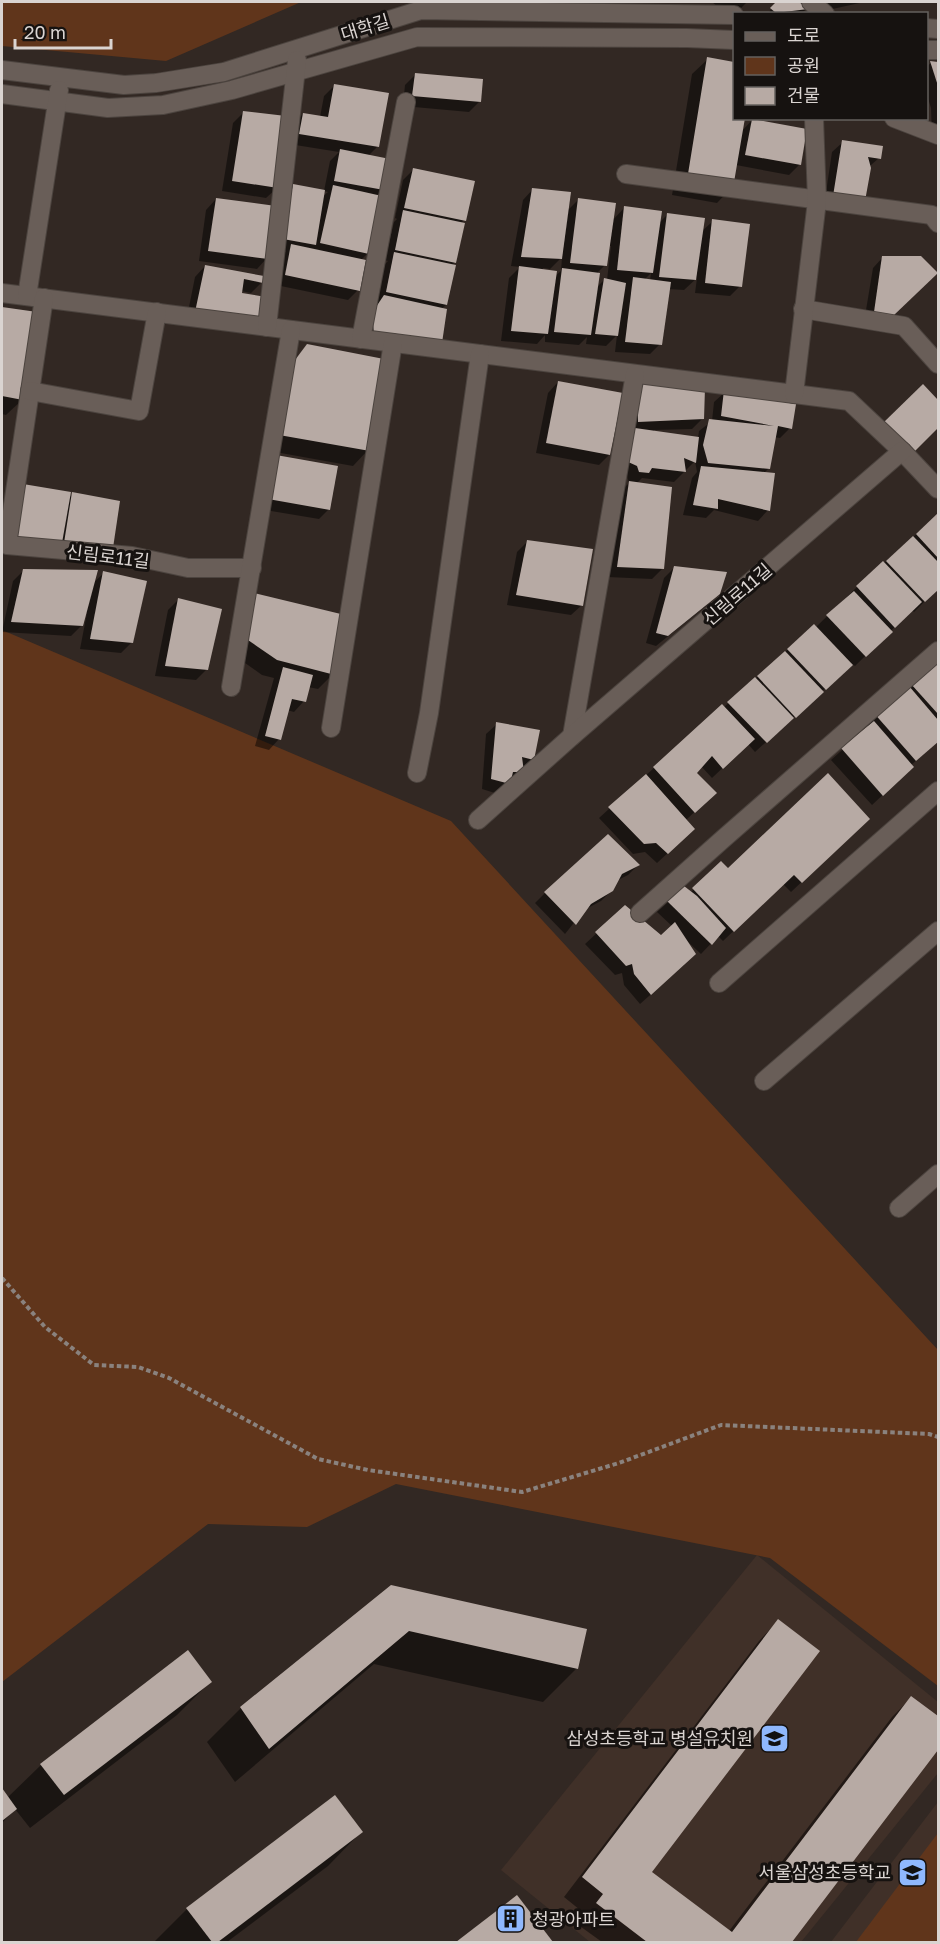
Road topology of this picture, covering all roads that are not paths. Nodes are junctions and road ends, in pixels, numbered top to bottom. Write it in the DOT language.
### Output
graph roads {
  1 [pos="811,2"];
  2 [pos="686,8"];
  3 [pos="823,12"];
  4 [pos="733,16"];
  5 [pos="733,40"];
  6 [pos="298,47"];
  7 [pos="2,70"];
  8 [pos="295,71"];
  9 [pos="61,77"];
  10 [pos="2,93"];
  11 [pos="57,102"];
  12 [pos="406,102"];
  13 [pos="814,120"];
  14 [pos="899,120"];
  15 [pos="939,135"];
  16 [pos="626,174"];
  17 [pos="817,201"];
  18 [pos="939,223"];
  19 [pos="2,293"];
  20 [pos="36,297"];
  21 [pos="803,309"];
  22 [pos="157,312"];
  23 [pos="267,327"];
  24 [pos="291,330"];
  25 [pos="361,339"];
  26 [pos="393,343"];
  27 [pos="480,354"];
  28 [pos="939,364"];
  29 [pos="635,374"];
  30 [pos="30,392"];
  31 [pos="794,394"];
  32 [pos="902,451"];
  33 [pos="939,489"];
  34 [pos="7,501"];
  35 [pos="252,568"];
  36 [pos="939,651"];
  37 [pos="231,687"];
  38 [pos="331,728"];
  39 [pos="572,736"];
  40 [pos="417,773"];
  41 [pos="939,790"];
  42 [pos="478,820"];
  43 [pos="640,913"];
  44 [pos="939,931"];
  45 [pos="718,983"];
  46 [pos="764,1081"];
  47 [pos="939,1174"];
  48 [pos="899,1208"];
  1 -- 3 [label="street"];
  2 -- 4 [label="street, 대학길"];
  2 -- 6 [label="street, 대학길"];
  5 -- 8 [label="street"];
  6 -- 8 [label="street"];
  6 -- 9 [label="street, 대학길"];
  7 -- 9 [label="street, 대학길"];
  8 -- 11 [label="street"];
  8 -- 23 [label="street"];
  9 -- 11 [label="street, 신림로11길"];
  10 -- 11 [label="street"];
  11 -- 20 [label="street, 신림로11길"];
  12 -- 25 [label="street"];
  13 -- 17 [label="street"];
  14 -- 15 [label="street"];
  16 -- 17 [label="street"];
  17 -- 18 [label="street"];
  17 -- 21 [label="street"];
  19 -- 20 [label="street"];
  20 -- 22 [label="street"];
  20 -- 30 [label="street, 신림로11길"];
  21 -- 28 [label="street"];
  21 -- 31 [label="street"];
  22 -- 23 [label="street"];
  22 -- 30 [label="street"];
  23 -- 24 [label="street"];
  24 -- 25 [label="street"];
  24 -- 35 [label="street"];
  25 -- 26 [label="street"];
  26 -- 27 [label="street"];
  26 -- 38 [label="street"];
  27 -- 29 [label="street"];
  27 -- 40 [label="street"];
  29 -- 31 [label="street"];
  29 -- 39 [label="street"];
  30 -- 34 [label="street, 신림로11길"];
  31 -- 32 [label="street"];
  32 -- 33 [label="street"];
  32 -- 39 [label="street, 신림로11길"];
  34 -- 35 [label="street, 신림로11길"];
  35 -- 37 [label="street"];
  36 -- 43 [label="street"];
  39 -- 42 [label="street, 신림로11길"];
  41 -- 45 [label="street"];
  44 -- 46 [label="street"];
  47 -- 48 [label="street"];
}
